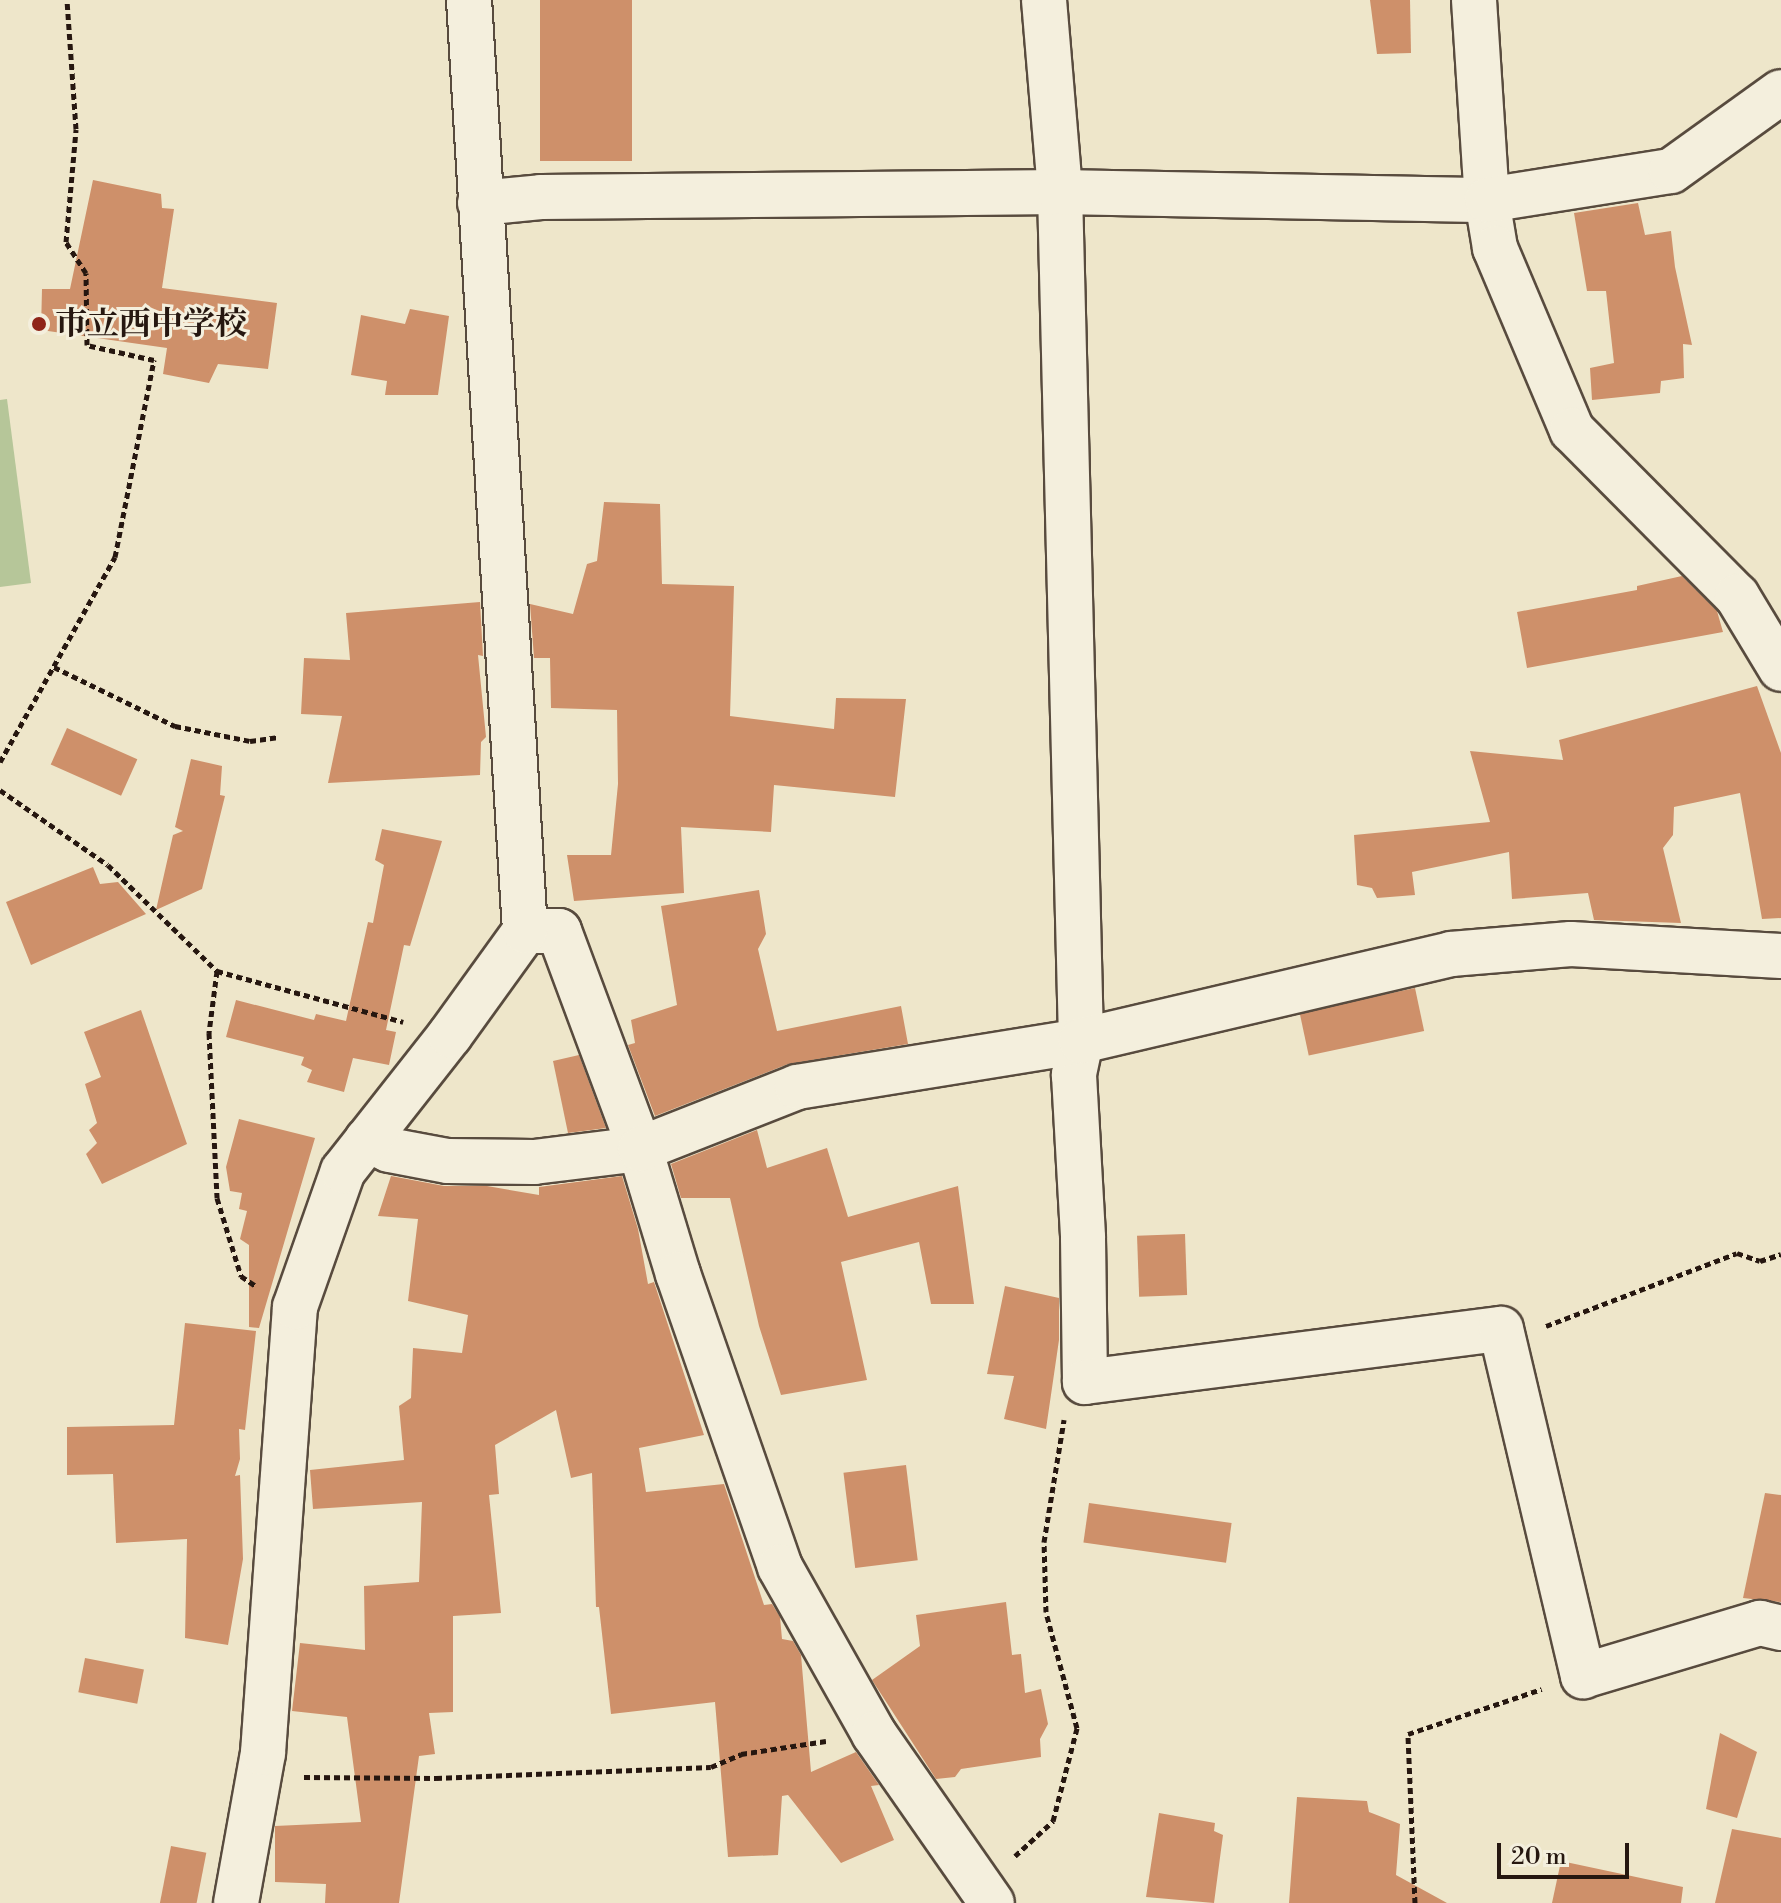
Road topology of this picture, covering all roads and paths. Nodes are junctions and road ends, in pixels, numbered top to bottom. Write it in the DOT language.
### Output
graph roads {
  1 [pos="67,0"];
  2 [pos="469,0"];
  3 [pos="1044,0"];
  4 [pos="1474,0"];
  5 [pos="1781,92"];
  6 [pos="1060,192"];
  7 [pos="1487,200"];
  8 [pos="480,203"];
  9 [pos="54,667"];
  10 [pos="1781,669"];
  11 [pos="279,737"];
  12 [pos="0,762"];
  13 [pos="0,790"];
  14 [pos="525,931"];
  15 [pos="1781,956"];
  16 [pos="217,971"];
  17 [pos="450,1035"];
  18 [pos="1081,1041"];
  19 [pos="367,1140"];
  20 [pos="640,1149"];
  21 [pos="1781,1254"];
  22 [pos="295,1307"];
  23 [pos="1504,1342"];
  24 [pos="1085,1382"];
  25 [pos="1781,1628"];
  26 [pos="1583,1676"];
  27 [pos="874,1734"];
  28 [pos="259,1777"];
  29 [pos="986,1895"];
  30 [pos="236,1903"];
  31 [pos="1415,1903"];
  1 -- 9 [label="path"];
  2 -- 8 [label="street"];
  3 -- 6 [label="street"];
  4 -- 7 [label="street"];
  5 -- 7 [label="street"];
  6 -- 7 [label="street"];
  6 -- 8 [label="street"];
  6 -- 18 [label="street"];
  7 -- 10 [label="street"];
  8 -- 14 [label="street"];
  9 -- 11 [label="path"];
  9 -- 12 [label="path"];
  13 -- 16 [label="path"];
  14 -- 17 [label="street"];
  14 -- 20 [label="street"];
  15 -- 18 [label="street"];
  16 -- 17 [label="path"];
  16 -- 22 [label="path"];
  17 -- 19 [label="street"];
  18 -- 20 [label="street"];
  18 -- 24 [label="street"];
  19 -- 20 [label="street"];
  19 -- 22 [label="street"];
  20 -- 27 [label="street"];
  21 -- 23 [label="path"];
  22 -- 28 [label="street"];
  23 -- 24 [label="street"];
  23 -- 26 [label="street"];
  24 -- 29 [label="path"];
  25 -- 26 [label="street"];
  26 -- 31 [label="path"];
  27 -- 28 [label="path"];
  27 -- 29 [label="street"];
  28 -- 30 [label="street"];
}
